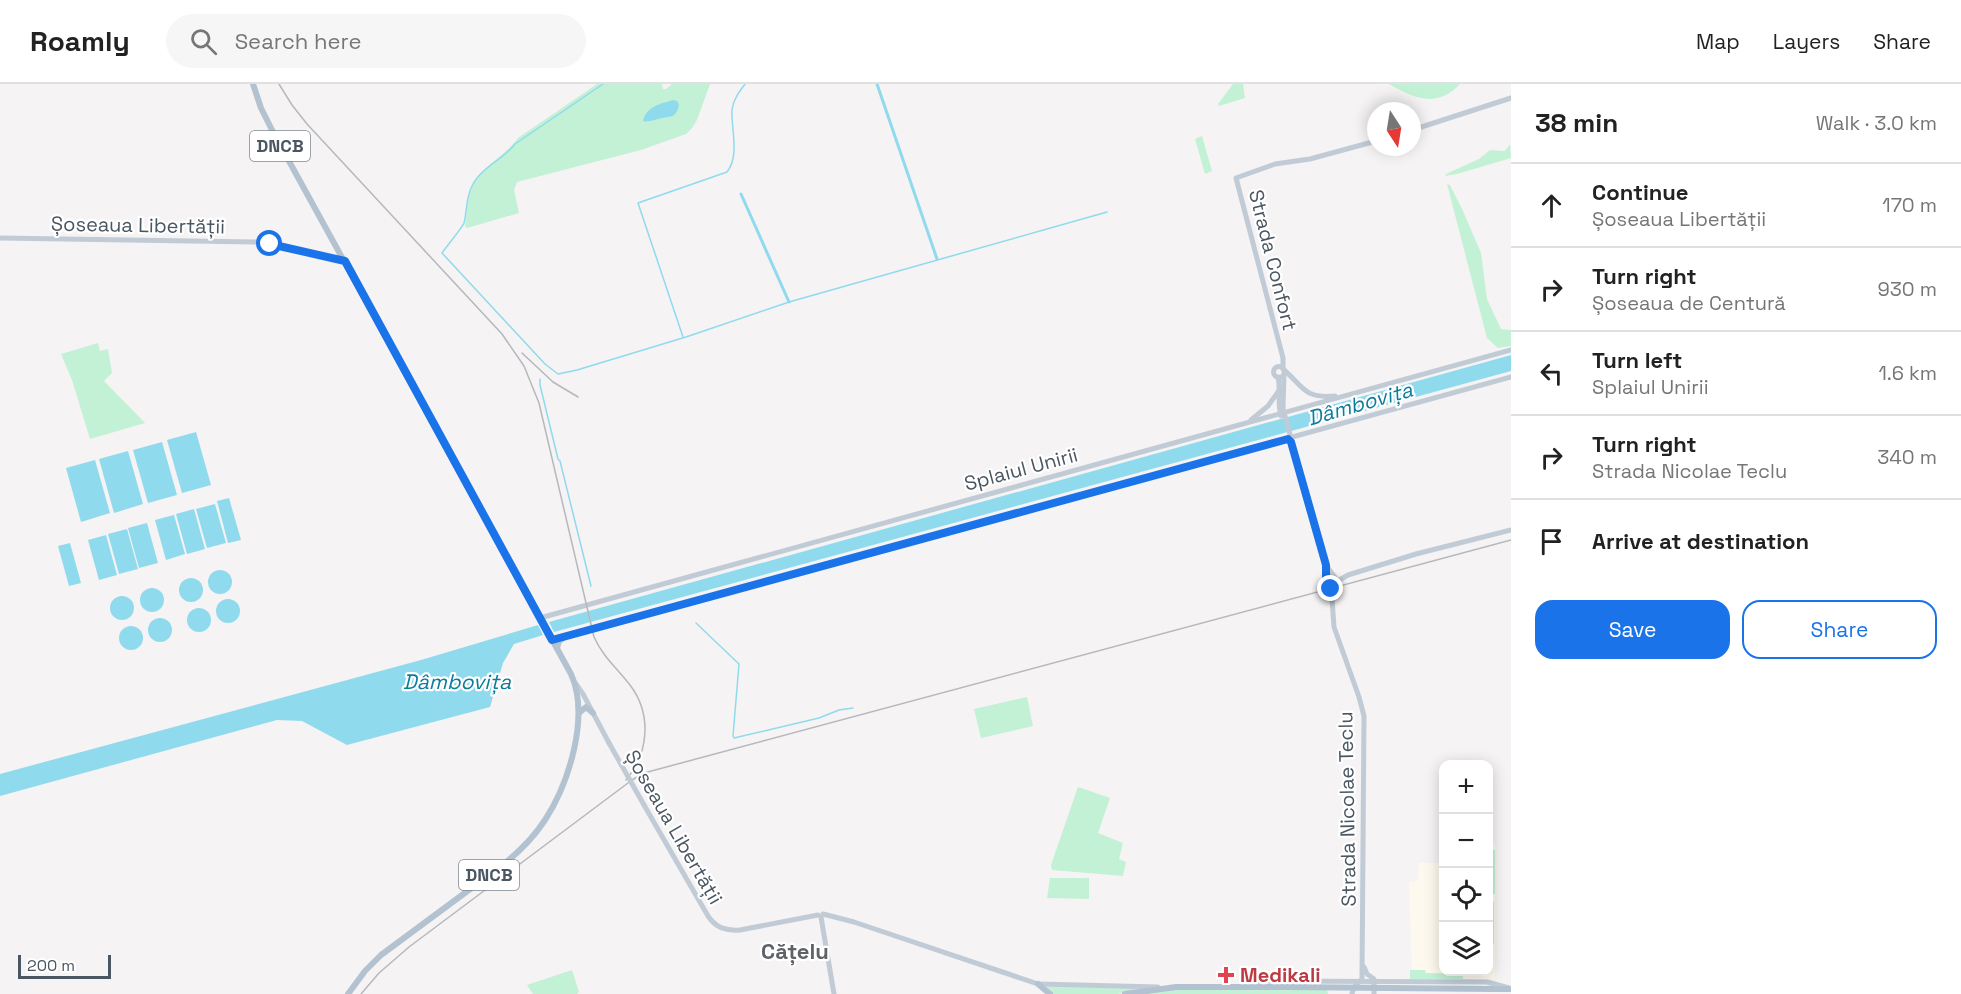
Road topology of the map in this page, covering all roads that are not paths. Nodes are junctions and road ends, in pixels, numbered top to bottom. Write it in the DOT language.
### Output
graph roads {
  1 [pos="253,84"];
  2 [pos="1511,98"];
  3 [pos="1421,127"];
  4 [pos="1367,143"];
  5 [pos="0,238"];
  6 [pos="345,261"];
  7 [pos="1511,350"];
  8 [pos="1282,370"];
  9 [pos="1278,377"];
  10 [pos="1511,377"];
  11 [pos="1279,391"];
  12 [pos="1354,393"];
  13 [pos="1282,414"];
  14 [pos="1245,423"];
  15 [pos="1323,429"];
  16 [pos="1290,438"];
  17 [pos="1293,449"];
  18 [pos="1511,530"];
  19 [pos="1332,579"];
  20 [pos="541,621"];
  21 [pos="566,636"];
  22 [pos="550,637"];
  23 [pos="558,652"];
  24 [pos="574,683"];
  25 [pos="577,695"];
  26 [pos="591,711"];
  27 [pos="578,713"];
  28 [pos="821,915"];
  29 [pos="1362,964"];
  30 [pos="1359,981"];
  31 [pos="1374,981"];
  32 [pos="1038,984"];
  33 [pos="1167,987"];
  34 [pos="1240,987"];
  35 [pos="1511,989"];
  36 [pos="348,994"];
  37 [pos="834,994"];
  38 [pos="1050,994"];
  39 [pos="1125,994"];
  40 [pos="1352,994"];
  41 [pos="1374,994"];
  1 -- 6 [label="main road, DNCB"];
  2 -- 3 [label="main road"];
  4 -- 8 [label="main road, Strada Confort"];
  5 -- 6 [label="main road, Șoseaua Libertății"];
  6 -- 20 [label="main road, DNCB"];
  7 -- 12 [label="main road, Splaiul Unirii"];
  8 -- 9 [label="main road"];
  8 -- 9 [label="main road"];
  8 -- 12 [label="main road"];
  8 -- 13 [label="main road, Strada Confort"];
  9 -- 11 [label="main road"];
  10 -- 15 [label="main road"];
  11 -- 13 [label="main road"];
  11 -- 14 [label="main road"];
  12 -- 13 [label="main road, Splaiul Unirii"];
  13 -- 14 [label="main road, Splaiul Unirii"];
  13 -- 16 [label="main road, Strada Nicolae Teclu"];
  14 -- 20 [label="main road, Splaiul Unirii"];
  15 -- 16 [label="main road"];
  15 -- 17 [label="main road"];
  16 -- 17 [label="main road, Strada Nicolae Teclu"];
  16 -- 21 [label="main road"];
  17 -- 19 [label="main road, Strada Nicolae Teclu"];
  18 -- 19 [label="main road"];
  19 -- 29 [label="main road, Strada Nicolae Teclu"];
  20 -- 22 [label="main road, DNCB"];
  21 -- 22 [label="main road"];
  21 -- 23 [label="main road"];
  22 -- 23 [label="main road, DNCB"];
  23 -- 24 [label="main road, DNCB"];
  24 -- 25 [label="main road, DNCB"];
  24 -- 26 [label="main road, Șoseaua Libertății"];
  25 -- 26 [label="main road"];
  25 -- 27 [label="main road, DNCB"];
  26 -- 27 [label="main road"];
  26 -- 28 [label="main road, Șoseaua Libertății, bridge"];
  27 -- 36 [label="main road, DNCB"];
  28 -- 32 [label="main road, Șoseaua Libertății"];
  28 -- 37 [label="main road"];
  29 -- 30 [label="main road, Strada Nicolae Teclu"];
  29 -- 31 [label="main road"];
  30 -- 31 [label="main road"];
  30 -- 34 [label="main road"];
  30 -- 40 [label="main road"];
  31 -- 35 [label="main road"];
  31 -- 41 [label="main road"];
  32 -- 33 [label="main road, Șoseaua Libertății"];
  32 -- 38 [label="main road"];
  33 -- 34 [label="main road"];
  33 -- 39 [label="main road"];
  34 -- 35 [label="main road, bridge"];
}
